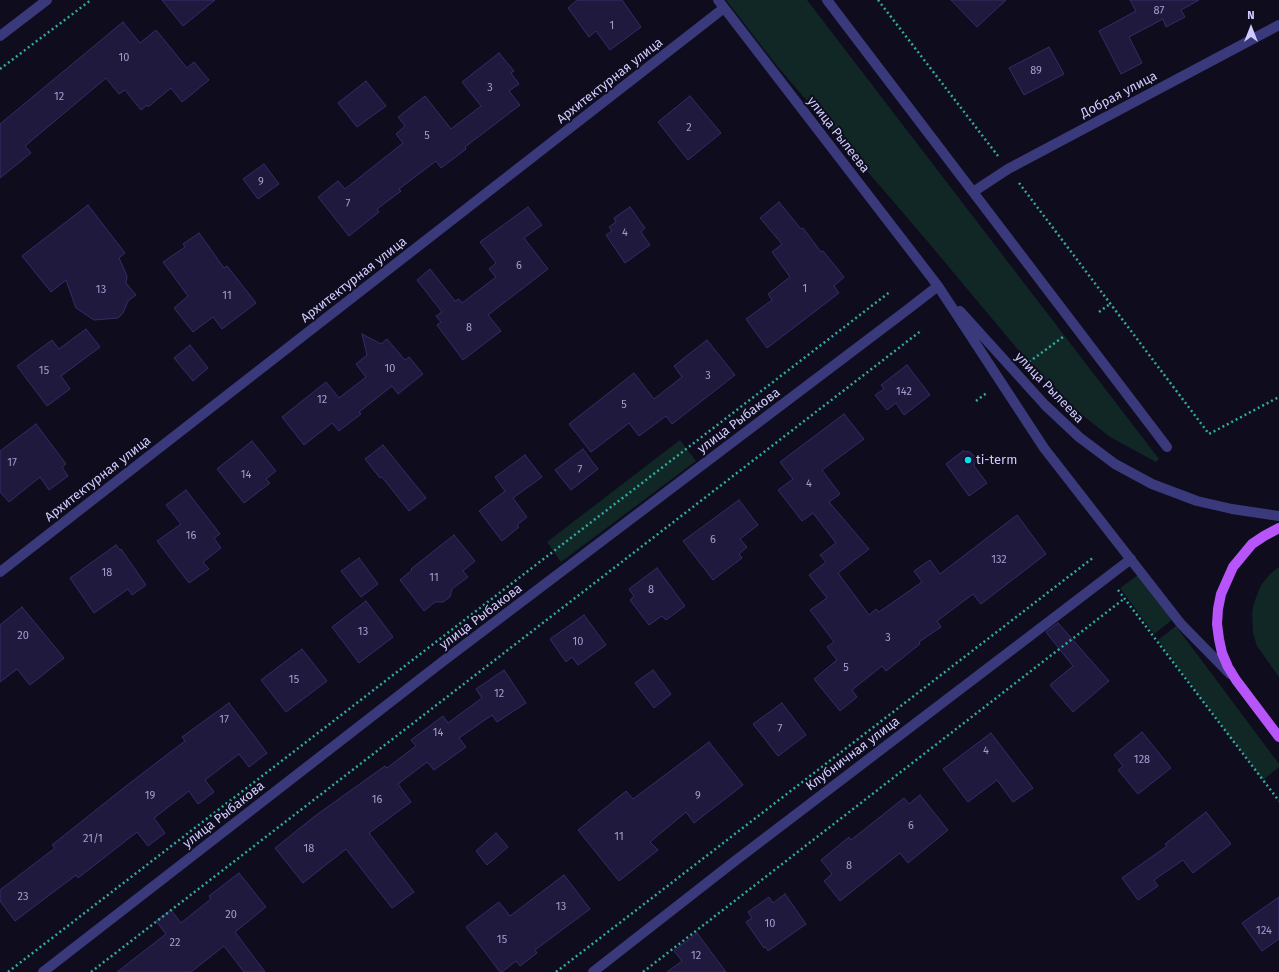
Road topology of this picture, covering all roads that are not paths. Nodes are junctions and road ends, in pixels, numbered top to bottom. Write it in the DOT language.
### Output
graph roads {
  1 [pos="47,0"];
  2 [pos="826,0"];
  3 [pos="721,4"];
  4 [pos="1279,25"];
  5 [pos="0,36"];
  6 [pos="973,192"];
  7 [pos="938,286"];
  8 [pos="1168,447"];
  9 [pos="1279,516"];
  10 [pos="1279,528"];
  11 [pos="1131,559"];
  12 [pos="0,572"];
  13 [pos="1238,682"];
  14 [pos="1279,737"];
  15 [pos="42,972"];
  16 [pos="592,972"];
  1 -- 5 [label="street"];
  2 -- 6 [label="street"];
  3 -- 7 [label="street, улица Рылеева"];
  3 -- 12 [label="street, Архитектурная улица"];
  4 -- 6 [label="street, Добрая улица"];
  6 -- 8 [label="street"];
  7 -- 9 [label="street, улица Рылеева"];
  7 -- 11 [label="street, улица Рылеева"];
  7 -- 15 [label="street, улица Рыбакова"];
  10 -- 13 [label="main road"];
  11 -- 13 [label="street, улица Рылеева"];
  11 -- 16 [label="street, Клубничная улица"];
  13 -- 14 [label="main road"];
}
